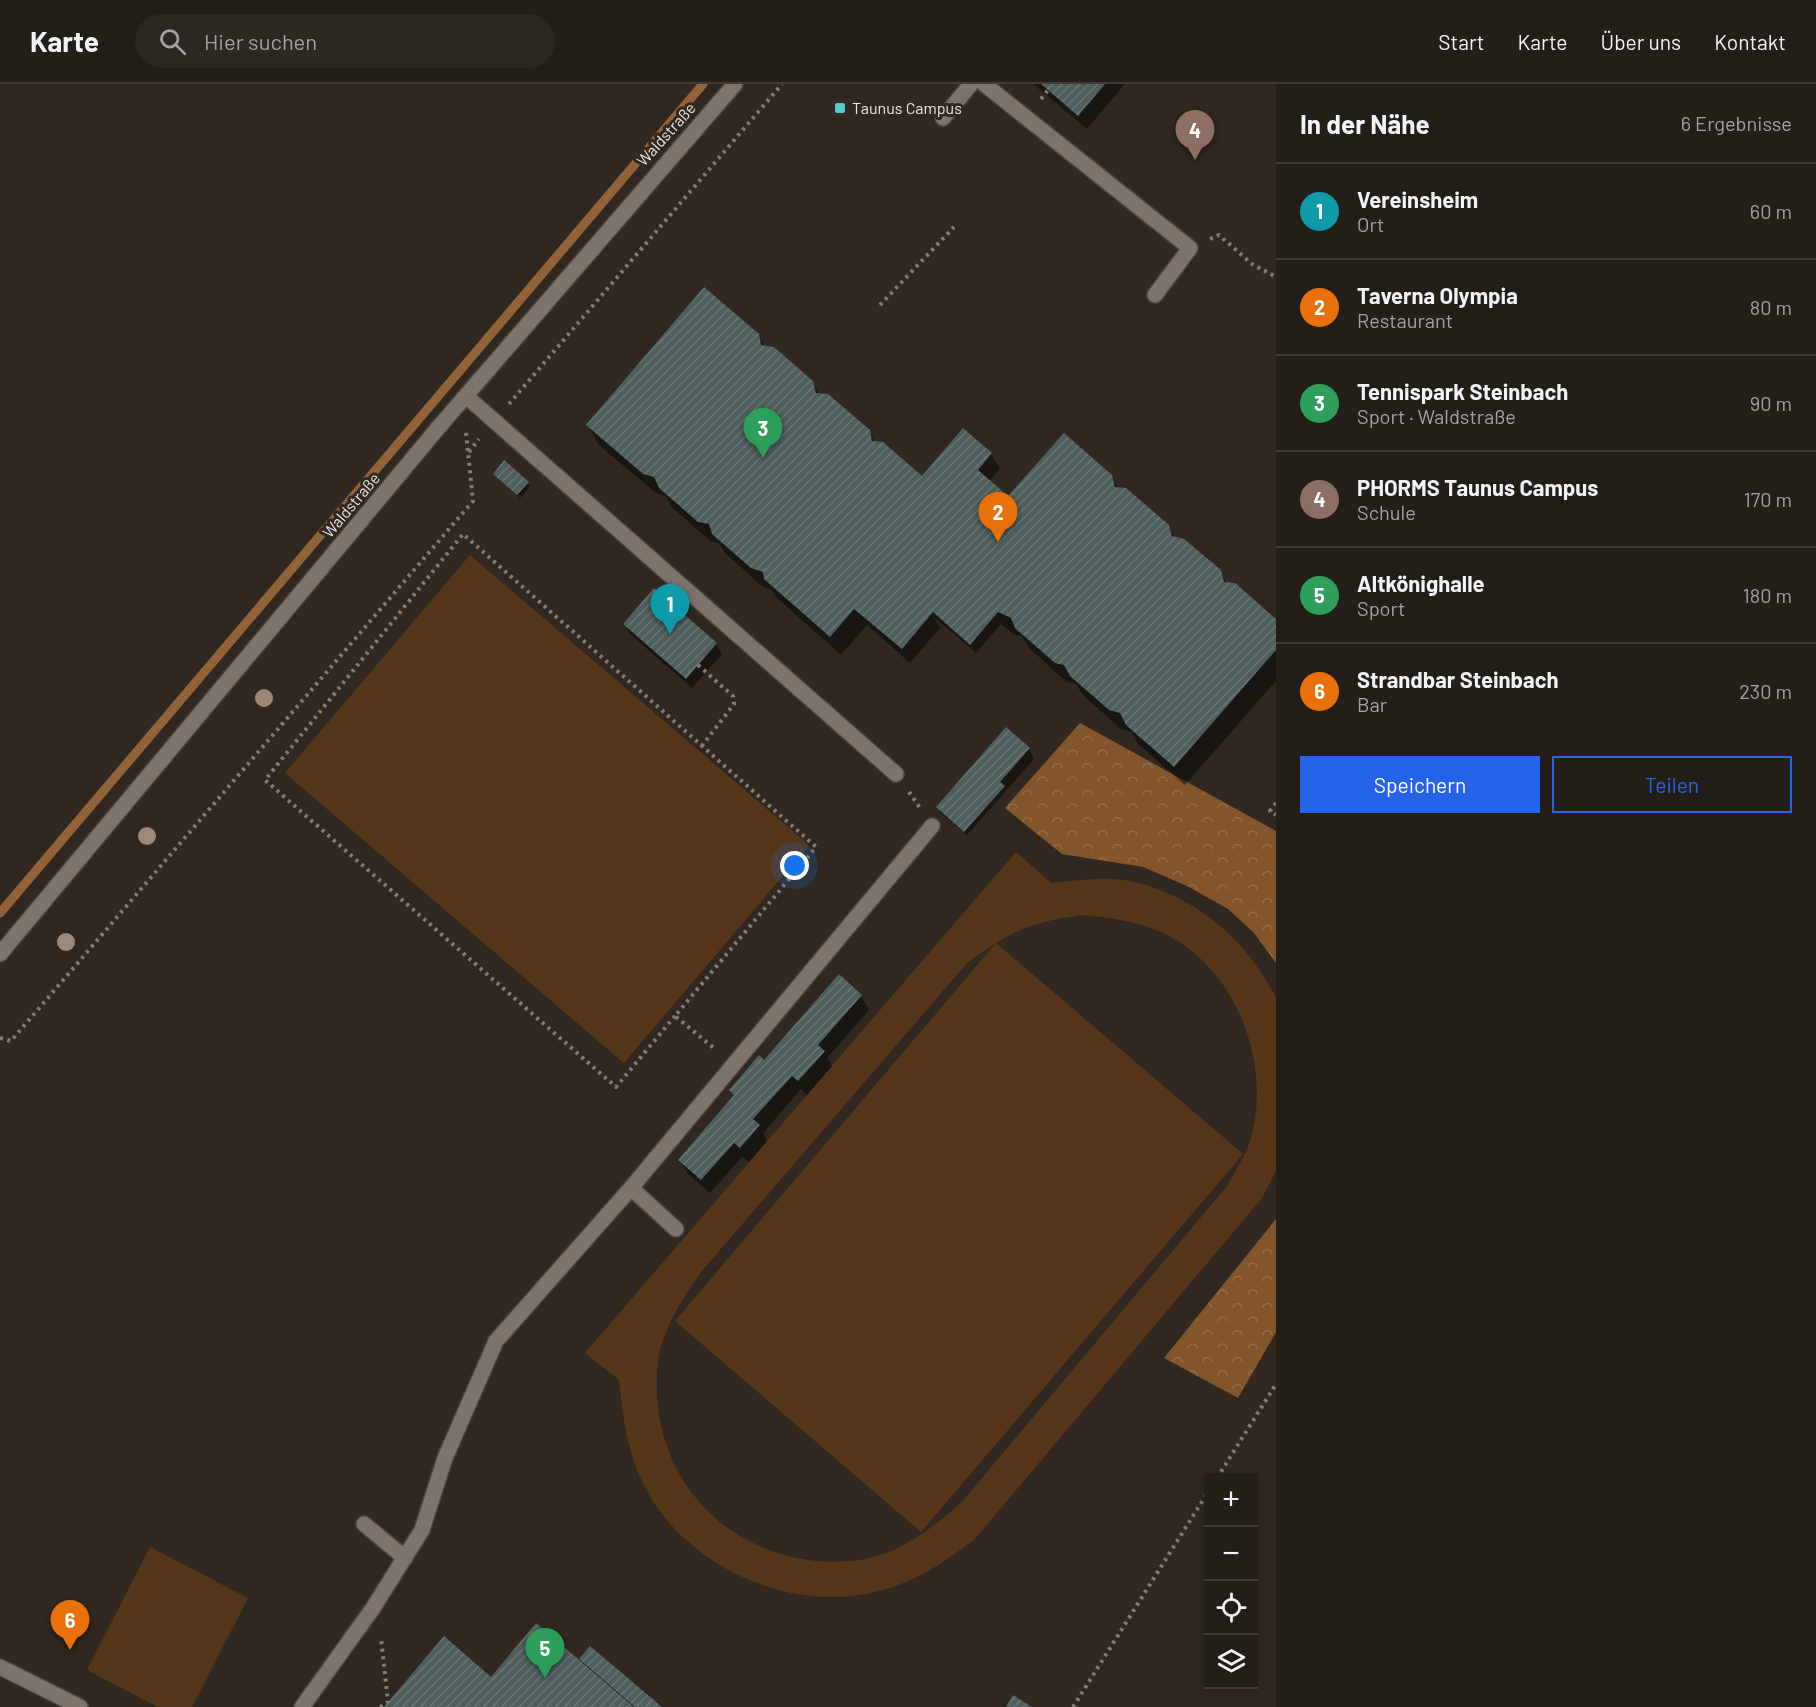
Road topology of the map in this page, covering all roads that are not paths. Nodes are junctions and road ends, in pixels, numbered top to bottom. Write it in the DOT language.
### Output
graph roads {
  1 [pos="735,84"];
  2 [pos="971,84"];
  3 [pos="984,84"];
  4 [pos="943,118"];
  5 [pos="1155,295"];
  6 [pos="464,398"];
  7 [pos="896,774"];
  8 [pos="932,826"];
  9 [pos="0,954"];
  10 [pos="631,1188"];
  11 [pos="676,1229"];
  12 [pos="364,1524"];
  13 [pos="405,1558"];
  14 [pos="0,1667"];
  15 [pos="80,1707"];
  16 [pos="302,1707"];
  1 -- 6 [label="street, Waldstraße"];
  2 -- 4 [label="street"];
  3 -- 5 [label="street"];
  6 -- 7 [label="street"];
  6 -- 9 [label="street, Waldstraße"];
  8 -- 10 [label="street"];
  10 -- 11 [label="street"];
  10 -- 13 [label="street"];
  12 -- 13 [label="street"];
  13 -- 16 [label="street"];
  14 -- 15 [label="street"];
}
